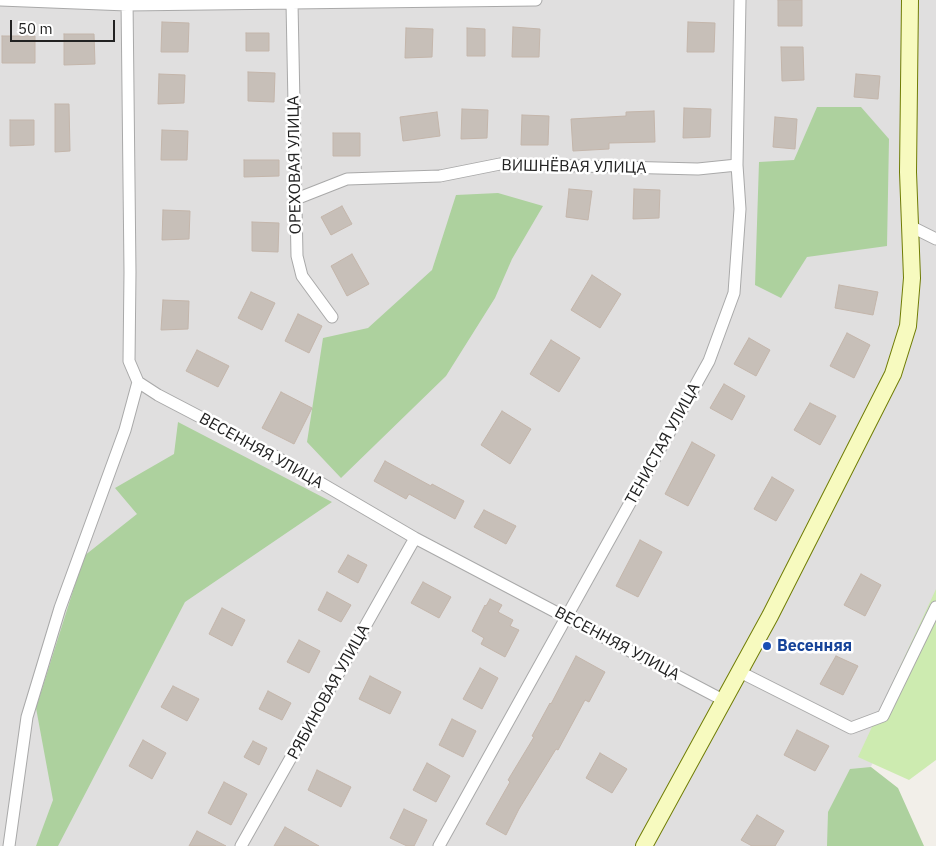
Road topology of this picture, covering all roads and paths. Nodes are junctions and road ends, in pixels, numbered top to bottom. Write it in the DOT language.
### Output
graph roads {
  1 [pos="0,0"];
  2 [pos="536,0"];
  3 [pos="740,0"];
  4 [pos="910,0"];
  5 [pos="127,2"];
  6 [pos="292,3"];
  7 [pos="737,165"];
  8 [pos="296,199"];
  9 [pos="910,226"];
  10 [pos="936,240"];
  11 [pos="332,317"];
  12 [pos="138,382"];
  13 [pos="415,538"];
  14 [pos="936,607"];
  15 [pos="566,617"];
  16 [pos="740,672"];
  17 [pos="723,700"];
  18 [pos="9,846"];
  19 [pos="241,846"];
  20 [pos="439,846"];
  21 [pos="644,846"];
  1 -- 5 [label="street"];
  2 -- 6 [label="street"];
  3 -- 7 [label="street, ТЕНИСТАЯ УЛИЦА"];
  4 -- 9 [label="street"];
  5 -- 6 [label="street"];
  5 -- 12 [label="street"];
  6 -- 8 [label="street, ОРЕХОВАЯ УЛИЦА"];
  7 -- 8 [label="street, ВИШНЁВАЯ УЛИЦА"];
  7 -- 15 [label="street, ТЕНИСТАЯ УЛИЦА"];
  8 -- 11 [label="street, ОРЕХОВАЯ УЛИЦА"];
  9 -- 10 [label="street"];
  9 -- 16 [label="street"];
  12 -- 13 [label="street, ВЕСЕННЯЯ УЛИЦА"];
  12 -- 18 [label="street"];
  13 -- 15 [label="street, ВЕСЕННЯЯ УЛИЦА"];
  13 -- 19 [label="street, РЯБИНОВАЯ УЛИЦА"];
  14 -- 16 [label="street"];
  15 -- 17 [label="street, ВЕСЕННЯЯ УЛИЦА"];
  15 -- 20 [label="street, ТЕНИСТАЯ УЛИЦА"];
  16 -- 17 [label="street"];
  17 -- 21 [label="street"];
}
